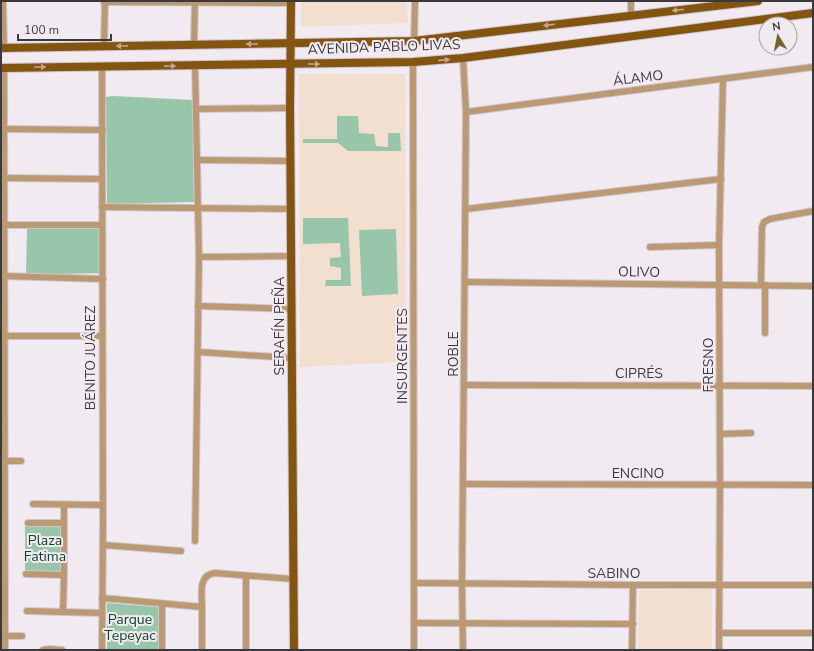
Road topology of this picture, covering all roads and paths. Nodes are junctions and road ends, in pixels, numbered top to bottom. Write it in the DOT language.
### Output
graph roads {
  1 [pos="3,1"];
  2 [pos="195,1"];
  3 [pos="415,1"];
  4 [pos="631,1"];
  5 [pos="758,1"];
  6 [pos="104,2"];
  7 [pos="291,2"];
  8 [pos="813,13"];
  9 [pos="631,15"];
  10 [pos="414,41"];
  11 [pos="194,44"];
  12 [pos="291,44"];
  13 [pos="104,47"];
  14 [pos="2,48"];
  15 [pos="463,58"];
  16 [pos="413,62"];
  17 [pos="291,64"];
  18 [pos="195,65"];
  19 [pos="102,67"];
  20 [pos="813,67"];
  21 [pos="3,68"];
  22 [pos="723,79"];
  23 [pos="290,108"];
  24 [pos="196,109"];
  25 [pos="466,112"];
  26 [pos="5,129"];
  27 [pos="103,130"];
  28 [pos="198,160"];
  29 [pos="291,161"];
  30 [pos="4,178"];
  31 [pos="102,179"];
  32 [pos="721,179"];
  33 [pos="102,207"];
  34 [pos="197,208"];
  35 [pos="291,209"];
  36 [pos="466,209"];
  37 [pos="813,211"];
  38 [pos="4,225"];
  39 [pos="102,225"];
  40 [pos="719,245"];
  41 [pos="650,246"];
  42 [pos="292,256"];
  43 [pos="199,257"];
  44 [pos="3,276"];
  45 [pos="103,279"];
  46 [pos="465,282"];
  47 [pos="719,285"];
  48 [pos="763,285"];
  49 [pos="813,286"];
  50 [pos="198,306"];
  51 [pos="292,309"];
  52 [pos="765,333"];
  53 [pos="4,336"];
  54 [pos="102,336"];
  55 [pos="198,352"];
  56 [pos="292,358"];
  57 [pos="464,384"];
  58 [pos="720,385"];
  59 [pos="813,386"];
  60 [pos="751,433"];
  61 [pos="720,434"];
  62 [pos="3,461"];
  63 [pos="21,461"];
  64 [pos="463,484"];
  65 [pos="720,485"];
  66 [pos="813,485"];
  67 [pos="33,504"];
  68 [pos="64,505"];
  69 [pos="103,505"];
  70 [pos="28,523"];
  71 [pos="64,523"];
  72 [pos="195,541"];
  73 [pos="103,545"];
  74 [pos="181,551"];
  75 [pos="26,574"];
  76 [pos="64,575"];
  77 [pos="246,576"];
  78 [pos="292,579"];
  79 [pos="415,583"];
  80 [pos="462,584"];
  81 [pos="719,584"];
  82 [pos="633,585"];
  83 [pos="813,585"];
  84 [pos="102,598"];
  85 [pos="162,604"];
  86 [pos="202,607"];
  87 [pos="27,610"];
  88 [pos="63,612"];
  89 [pos="102,613"];
  90 [pos="415,623"];
  91 [pos="462,623"];
  92 [pos="633,624"];
  93 [pos="719,633"];
  94 [pos="813,633"];
  95 [pos="3,636"];
  96 [pos="22,636"];
  97 [pos="4,650"];
  98 [pos="43,650"];
  99 [pos="62,650"];
  100 [pos="102,650"];
  101 [pos="162,650"];
  102 [pos="202,650"];
  103 [pos="246,650"];
  104 [pos="294,650"];
  105 [pos="414,650"];
  106 [pos="463,650"];
  107 [pos="632,650"];
  108 [pos="719,650"];
  1 -- 14 [label="street"];
  2 -- 6 [label="street"];
  2 -- 7 [label="street"];
  2 -- 11 [label="street"];
  3 -- 10 [label="street"];
  4 -- 9 [label="street"];
  5 -- 9 [label="main road, AVENIDA PABLO LIVAS, one-way"];
  6 -- 13 [label="street"];
  7 -- 12 [label="main road, SERAFÍN PEÑA"];
  8 -- 15 [label="main road, AVENIDA PABLO LIVAS"];
  9 -- 10 [label="main road, AVENIDA PABLO LIVAS, one-way"];
  10 -- 12 [label="main road, AVENIDA PABLO LIVAS"];
  12 -- 11 [label="main road, AVENIDA PABLO LIVAS, one-way"];
  11 -- 13 [label="main road, AVENIDA PABLO LIVAS, one-way"];
  12 -- 17 [label="main road, SERAFÍN PEÑA"];
  13 -- 14 [label="main road, AVENIDA PABLO LIVAS"];
  16 -- 15 [label="main road, AVENIDA PABLO LIVAS, one-way"];
  15 -- 25 [label="street, ROBLE"];
  17 -- 16 [label="main road, AVENIDA PABLO LIVAS, one-way"];
  16 -- 79 [label="street, INSURGENTES"];
  17 -- 18 [label="main road, AVENIDA PABLO LIVAS"];
  17 -- 23 [label="main road, SERAFÍN PEÑA"];
  19 -- 18 [label="main road, AVENIDA PABLO LIVAS, one-way"];
  18 -- 24 [label="street"];
  21 -- 19 [label="main road, AVENIDA PABLO LIVAS, one-way"];
  19 -- 27 [label="street, BENITO JUÁREZ"];
  20 -- 22 [label="street, ÁLAMO"];
  21 -- 26 [label="street"];
  22 -- 25 [label="street, ÁLAMO"];
  22 -- 32 [label="street, FRESNO"];
  23 -- 24 [label="street"];
  23 -- 29 [label="main road, SERAFÍN PEÑA"];
  24 -- 28 [label="street"];
  25 -- 36 [label="street, ROBLE"];
  26 -- 27 [label="street"];
  26 -- 30 [label="street"];
  27 -- 31 [label="street, BENITO JUÁREZ"];
  28 -- 29 [label="street"];
  28 -- 34 [label="street"];
  29 -- 35 [label="main road, SERAFÍN PEÑA"];
  30 -- 31 [label="street"];
  30 -- 38 [label="street"];
  31 -- 33 [label="street, BENITO JUÁREZ"];
  32 -- 36 [label="street"];
  32 -- 40 [label="street, FRESNO"];
  33 -- 34 [label="street"];
  33 -- 39 [label="street, BENITO JUÁREZ"];
  34 -- 35 [label="street"];
  34 -- 43 [label="street"];
  35 -- 42 [label="main road, SERAFÍN PEÑA"];
  36 -- 46 [label="street, ROBLE"];
  37 -- 48 [label="street"];
  38 -- 39 [label="street"];
  38 -- 44 [label="street"];
  39 -- 45 [label="street, BENITO JUÁREZ"];
  40 -- 41 [label="street"];
  40 -- 47 [label="street, FRESNO"];
  42 -- 43 [label="street"];
  42 -- 51 [label="main road, SERAFÍN PEÑA"];
  43 -- 50 [label="street"];
  44 -- 45 [label="street"];
  44 -- 53 [label="street"];
  45 -- 54 [label="street, BENITO JUÁREZ"];
  46 -- 47 [label="street, OLIVO"];
  46 -- 57 [label="street, ROBLE"];
  47 -- 48 [label="street, OLIVO"];
  47 -- 58 [label="street, FRESNO"];
  48 -- 49 [label="street, OLIVO"];
  48 -- 52 [label="street"];
  50 -- 51 [label="street"];
  50 -- 55 [label="street"];
  51 -- 56 [label="main road, SERAFÍN PEÑA"];
  53 -- 54 [label="street"];
  53 -- 62 [label="street"];
  54 -- 69 [label="street, BENITO JUÁREZ"];
  55 -- 56 [label="street"];
  55 -- 72 [label="street"];
  56 -- 78 [label="main road, SERAFÍN PEÑA"];
  57 -- 58 [label="street, CIPRÉS"];
  57 -- 64 [label="street, ROBLE"];
  58 -- 59 [label="street, CIPRÉS"];
  58 -- 61 [label="street, FRESNO"];
  60 -- 61 [label="street"];
  61 -- 65 [label="street, FRESNO"];
  62 -- 63 [label="street"];
  62 -- 95 [label="street"];
  64 -- 65 [label="street, ENCINO"];
  64 -- 80 [label="street, ROBLE"];
  65 -- 66 [label="street, ENCINO"];
  65 -- 81 [label="street, FRESNO"];
  67 -- 68 [label="street"];
  68 -- 69 [label="street"];
  68 -- 71 [label="street"];
  69 -- 73 [label="street, BENITO JUÁREZ"];
  70 -- 71 [label="street"];
  71 -- 76 [label="street"];
  73 -- 74 [label="street"];
  73 -- 84 [label="street, BENITO JUÁREZ"];
  75 -- 76 [label="street"];
  76 -- 88 [label="street"];
  77 -- 78 [label="street"];
  77 -- 86 [label="street"];
  77 -- 103 [label="street"];
  78 -- 104 [label="main road, SERAFÍN PEÑA"];
  79 -- 80 [label="street, SABINO"];
  79 -- 90 [label="street, INSURGENTES"];
  80 -- 82 [label="street, SABINO"];
  80 -- 91 [label="street, ROBLE"];
  81 -- 82 [label="street, SABINO"];
  81 -- 83 [label="street, SABINO"];
  81 -- 93 [label="street, FRESNO"];
  82 -- 92 [label="street"];
  84 -- 85 [label="street"];
  84 -- 89 [label="street, BENITO JUÁREZ"];
  85 -- 86 [label="street"];
  85 -- 101 [label="street"];
  86 -- 102 [label="street"];
  87 -- 88 [label="street"];
  88 -- 89 [label="street"];
  89 -- 100 [label="street, BENITO JUÁREZ"];
  90 -- 91 [label="street"];
  90 -- 105 [label="street, INSURGENTES"];
  91 -- 92 [label="street"];
  91 -- 106 [label="street, ROBLE"];
  92 -- 107 [label="street"];
  93 -- 94 [label="street"];
  93 -- 108 [label="street, FRESNO"];
  95 -- 96 [label="street"];
  95 -- 97 [label="street"];
  98 -- 99 [label="street"];
}
